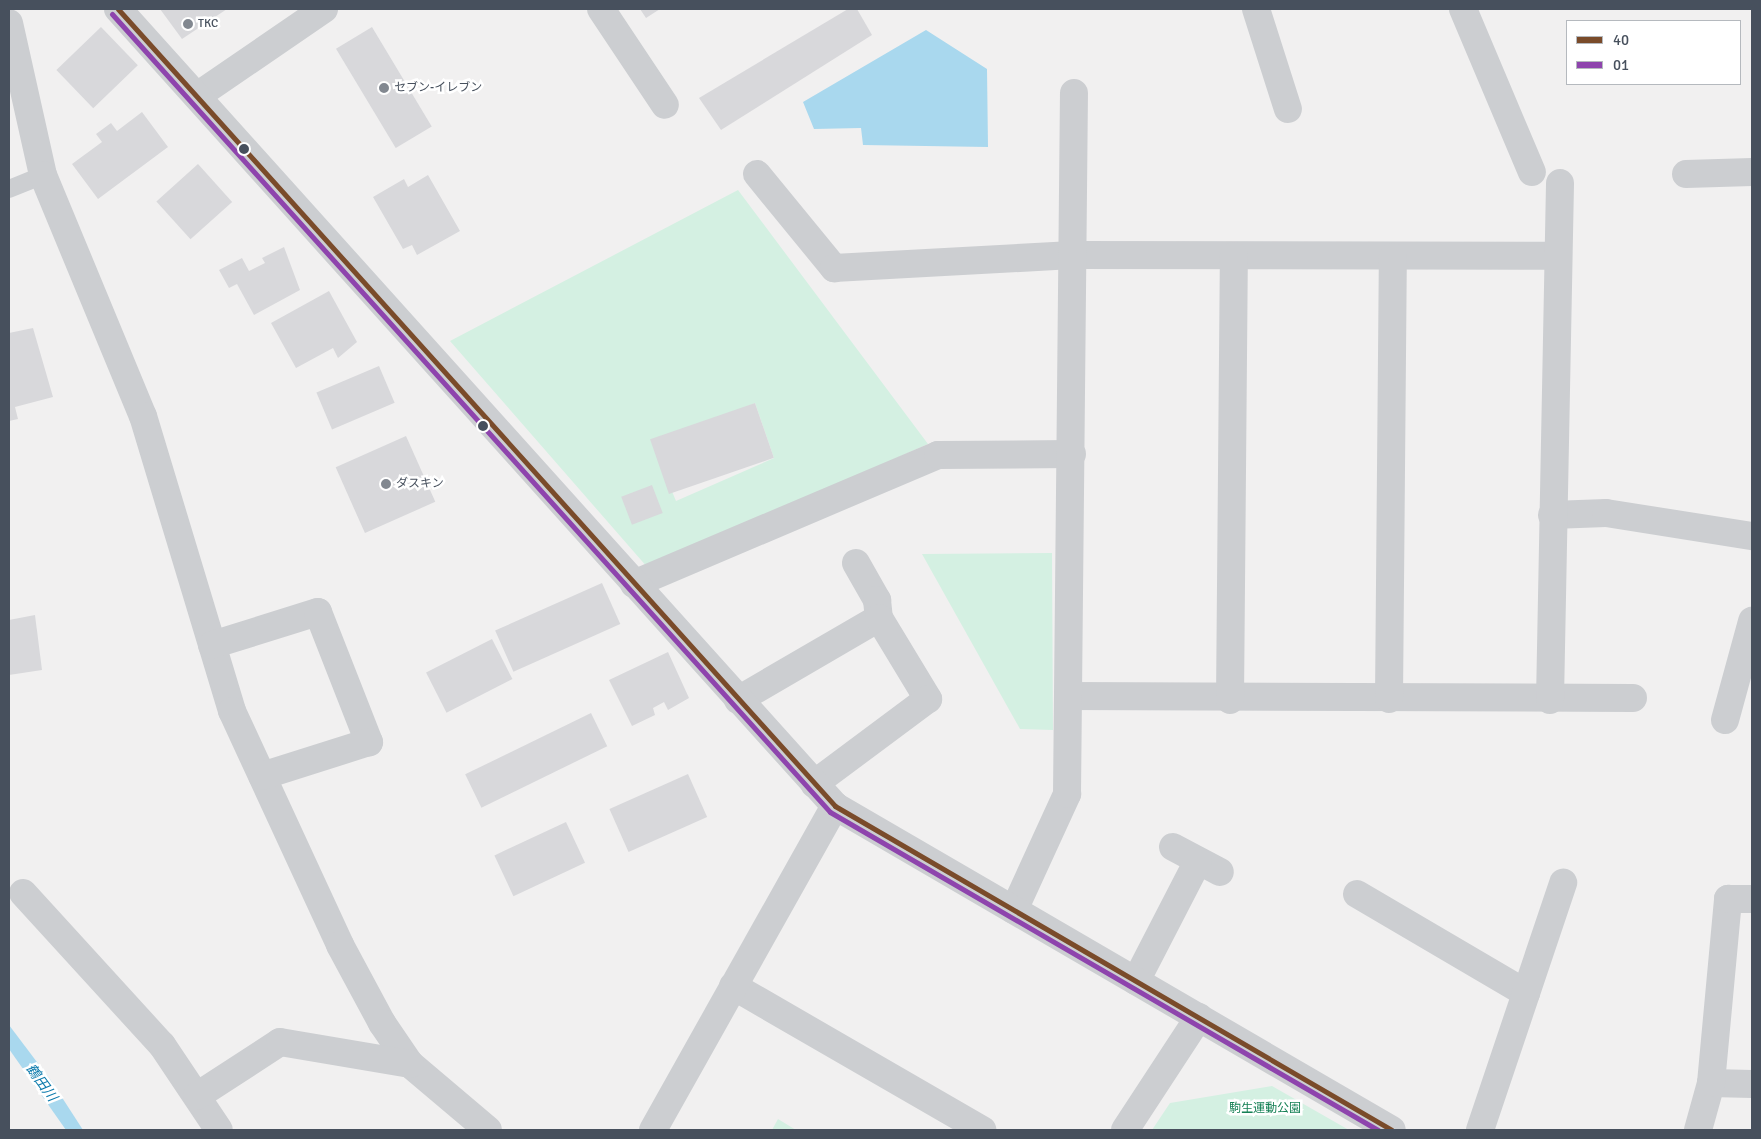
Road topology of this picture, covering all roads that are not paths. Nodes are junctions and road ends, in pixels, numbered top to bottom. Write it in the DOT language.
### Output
graph roads {
  1 [pos="118,9"];
  2 [pos="324,9"];
  3 [pos="601,9"];
  4 [pos="1256,9"];
  5 [pos="1463,9"];
  6 [pos="9,23"];
  7 [pos="1074,93"];
  8 [pos="197,96"];
  9 [pos="665,105"];
  10 [pos="1288,109"];
  11 [pos="1532,172"];
  12 [pos="1752,172"];
  13 [pos="757,174"];
  14 [pos="1686,174"];
  15 [pos="43,175"];
  16 [pos="1560,183"];
  17 [pos="9,189"];
  18 [pos="1073,255"];
  19 [pos="1234,256"];
  20 [pos="1555,256"];
  21 [pos="1393,257"];
  22 [pos="1072,454"];
  23 [pos="1552,515"];
  24 [pos="1752,536"];
  25 [pos="856,563"];
  26 [pos="634,584"];
  27 [pos="878,618"];
  28 [pos="1752,621"];
  29 [pos="212,645"];
  30 [pos="1068,696"];
  31 [pos="1633,698"];
  32 [pos="1389,699"];
  33 [pos="738,700"];
  34 [pos="1230,700"];
  35 [pos="1550,700"];
  36 [pos="1725,720"];
  37 [pos="262,776"];
  38 [pos="814,784"];
  39 [pos="835,806"];
  40 [pos="1173,847"];
  41 [pos="1563,883"];
  42 [pos="24,893"];
  43 [pos="1357,894"];
  44 [pos="1752,899"];
  45 [pos="1014,910"];
  46 [pos="1136,981"];
  47 [pos="733,986"];
  48 [pos="1526,993"];
  49 [pos="1199,1017"];
  50 [pos="410,1064"];
  51 [pos="1711,1083"];
  52 [pos="1752,1084"];
  53 [pos="197,1096"];
  54 [pos="219,1130"];
  55 [pos="488,1130"];
  56 [pos="653,1130"];
  57 [pos="982,1130"];
  58 [pos="1125,1130"];
  59 [pos="1392,1130"];
  60 [pos="1480,1130"];
  61 [pos="1698,1130"];
  1 -- 8 [label="street"];
  2 -- 8 [label="street"];
  3 -- 9 [label="street"];
  4 -- 10 [label="street"];
  5 -- 11 [label="street"];
  6 -- 15 [label="street"];
  7 -- 18 [label="street"];
  8 -- 26 [label="street"];
  12 -- 14 [label="street"];
  13 -- 18 [label="street"];
  15 -- 17 [label="lane"];
  15 -- 29 [label="street"];
  16 -- 20 [label="street"];
  18 -- 19 [label="street"];
  18 -- 22 [label="street"];
  19 -- 21 [label="street"];
  19 -- 34 [label="street"];
  20 -- 21 [label="street"];
  20 -- 23 [label="street"];
  21 -- 32 [label="street"];
  22 -- 26 [label="street"];
  22 -- 30 [label="street"];
  23 -- 24 [label="street"];
  23 -- 35 [label="street"];
  25 -- 27 [label="street"];
  26 -- 33 [label="street"];
  27 -- 33 [label="street"];
  27 -- 38 [label="street"];
  28 -- 36 [label="street"];
  29 -- 37 [label="street"];
  29 -- 37 [label="street"];
  30 -- 34 [label="street"];
  30 -- 45 [label="street"];
  31 -- 35 [label="street"];
  32 -- 34 [label="street"];
  32 -- 35 [label="street"];
  33 -- 38 [label="street"];
  37 -- 50 [label="street"];
  38 -- 39 [label="street"];
  39 -- 45 [label="street"];
  39 -- 47 [label="street"];
  40 -- 46 [label="street"];
  41 -- 48 [label="street"];
  42 -- 53 [label="street"];
  43 -- 48 [label="street"];
  44 -- 51 [label="street"];
  45 -- 46 [label="street"];
  46 -- 49 [label="street"];
  47 -- 56 [label="street"];
  47 -- 57 [label="street"];
  48 -- 60 [label="street"];
  49 -- 58 [label="street"];
  49 -- 59 [label="street"];
  50 -- 53 [label="street"];
  50 -- 55 [label="street"];
  51 -- 52 [label="street"];
  51 -- 61 [label="street"];
  53 -- 54 [label="street"];
}
